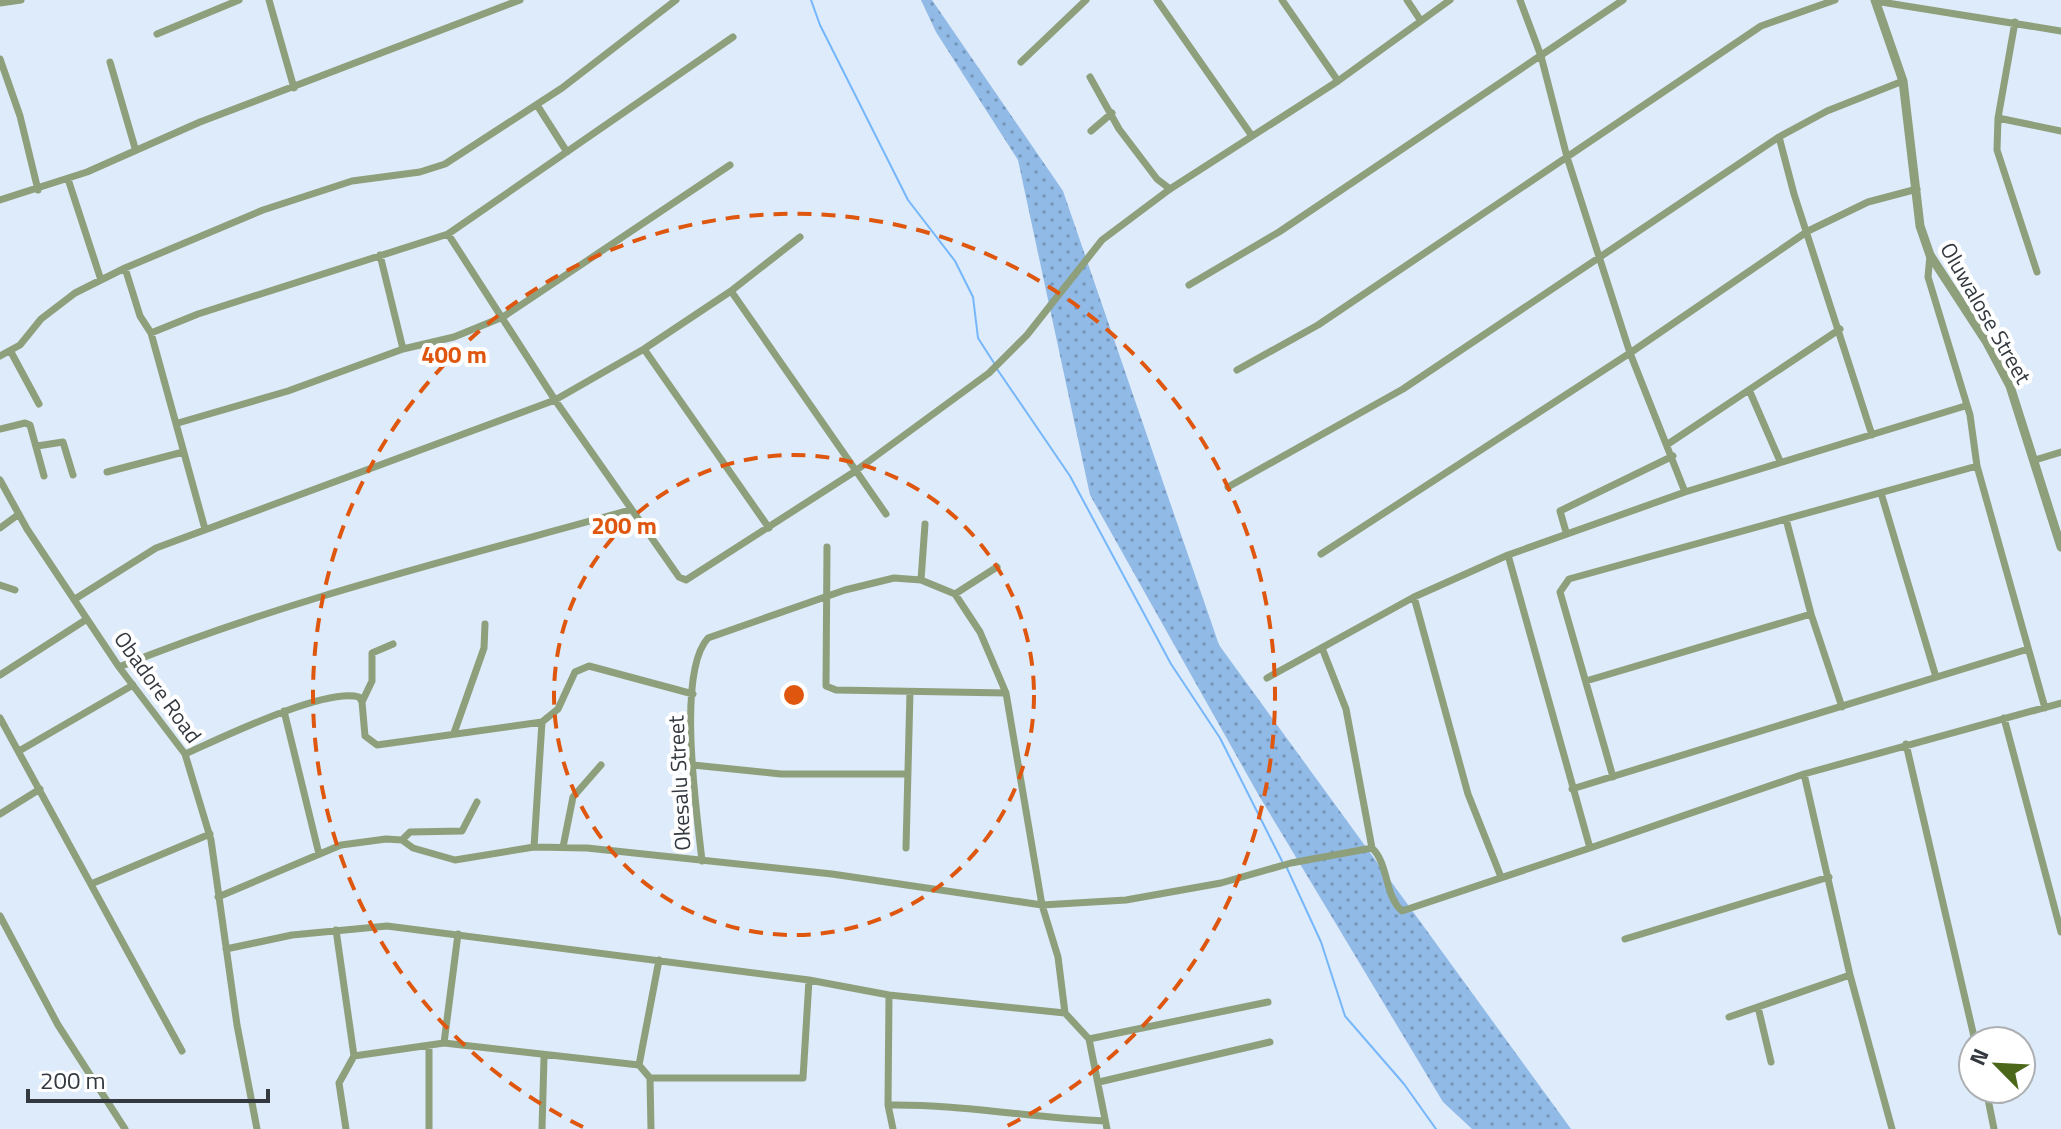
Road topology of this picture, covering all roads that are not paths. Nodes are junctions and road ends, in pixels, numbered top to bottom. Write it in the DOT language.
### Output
graph roads {
  1 [pos="21,0"];
  2 [pos="239,0"];
  3 [pos="269,0"];
  4 [pos="520,0"];
  5 [pos="676,0"];
  6 [pos="1086,0"];
  7 [pos="1157,0"];
  8 [pos="1282,0"];
  9 [pos="1407,0"];
  10 [pos="1450,0"];
  11 [pos="1520,0"];
  12 [pos="1623,0"];
  13 [pos="1835,0"];
  14 [pos="1875,1"];
  15 [pos="0,3"];
  16 [pos="1421,21"];
  17 [pos="2015,22"];
  18 [pos="2061,31"];
  19 [pos="157,34"];
  20 [pos="733,37"];
  21 [pos="1541,56"];
  22 [pos="0,59"];
  23 [pos="110,62"];
  24 [pos="1021,62"];
  25 [pos="1090,77"];
  26 [pos="1338,81"];
  27 [pos="1903,81"];
  28 [pos="294,88"];
  29 [pos="537,105"];
  30 [pos="1112,113"];
  31 [pos="1998,118"];
  32 [pos="1091,131"];
  33 [pos="2061,131"];
  34 [pos="1252,136"];
  35 [pos="1779,137"];
  36 [pos="135,148"];
  37 [pos="567,152"];
  38 [pos="1567,157"];
  39 [pos="730,165"];
  40 [pos="68,179"];
  41 [pos="1170,189"];
  42 [pos="1917,189"];
  43 [pos="38,190"];
  44 [pos="0,200"];
  45 [pos="1808,231"];
  46 [pos="448,234"];
  47 [pos="800,237"];
  48 [pos="380,255"];
  49 [pos="1930,255"];
  50 [pos="1600,256"];
  51 [pos="125,268"];
  52 [pos="2037,272"];
  53 [pos="101,280"];
  54 [pos="1189,285"];
  55 [pos="731,291"];
  56 [pos="503,317"];
  57 [pos="1840,329"];
  58 [pos="151,333"];
  59 [pos="403,349"];
  60 [pos="644,349"];
  61 [pos="11,352"];
  62 [pos="1630,353"];
  63 [pos="0,356"];
  64 [pos="1237,370"];
  65 [pos="1750,392"];
  66 [pos="555,400"];
  67 [pos="39,404"];
  68 [pos="1965,406"];
  69 [pos="178,423"];
  70 [pos="0,429"];
  71 [pos="1872,435"];
  72 [pos="1668,444"];
  73 [pos="37,446"];
  74 [pos="183,452"];
  75 [pos="2061,452"];
  76 [pos="1673,456"];
  77 [pos="2035,460"];
  78 [pos="1780,461"];
  79 [pos="1977,466"];
  80 [pos="107,472"];
  81 [pos="854,472"];
  82 [pos="73,475"];
  83 [pos="44,476"];
  84 [pos="0,480"];
  85 [pos="1228,487"];
  86 [pos="1685,492"];
  87 [pos="1881,493"];
  88 [pos="630,510"];
  89 [pos="19,514"];
  90 [pos="886,514"];
  91 [pos="1786,519"];
  92 [pos="925,524"];
  93 [pos="0,528"];
  94 [pos="769,528"];
  95 [pos="205,529"];
  96 [pos="1566,532"];
  97 [pos="827,547"];
  98 [pos="2061,547"];
  99 [pos="1321,554"];
  100 [pos="1508,555"];
  101 [pos="997,567"];
  102 [pos="921,580"];
  103 [pos="0,585"];
  104 [pos="15,590"];
  105 [pos="955,594"];
  106 [pos="1414,597"];
  107 [pos="825,598"];
  108 [pos="75,599"];
  109 [pos="1811,614"];
  110 [pos="87,619"];
  111 [pos="485,624"];
  112 [pos="393,644"];
  113 [pos="1322,648"];
  114 [pos="2028,649"];
  115 [pos="119,667"];
  116 [pos="0,675"];
  117 [pos="1936,677"];
  118 [pos="1267,678"];
  119 [pos="1586,681"];
  120 [pos="133,685"];
  121 [pos="910,692"];
  122 [pos="1006,693"];
  123 [pos="693,694"];
  124 [pos="362,702"];
  125 [pos="2061,703"];
  126 [pos="1842,707"];
  127 [pos="2045,708"];
  128 [pos="284,711"];
  129 [pos="0,718"];
  130 [pos="2004,718"];
  131 [pos="542,722"];
  132 [pos="454,733"];
  133 [pos="1906,744"];
  134 [pos="19,751"];
  135 [pos="185,754"];
  136 [pos="601,765"];
  137 [pos="693,765"];
  138 [pos="908,774"];
  139 [pos="1804,774"];
  140 [pos="1613,777"];
  141 [pos="40,789"];
  142 [pos="1572,789"];
  143 [pos="477,802"];
  144 [pos="0,814"];
  145 [pos="210,834"];
  146 [pos="402,840"];
  147 [pos="534,847"];
  148 [pos="563,847"];
  149 [pos="906,848"];
  150 [pos="1372,848"];
  151 [pos="1590,848"];
  152 [pos="319,854"];
  153 [pos="702,861"];
  154 [pos="1501,877"];
  155 [pos="1829,877"];
  156 [pos="91,884"];
  157 [pos="218,897"];
  158 [pos="1042,905"];
  159 [pos="0,916"];
  160 [pos="336,930"];
  161 [pos="2061,932"];
  162 [pos="458,934"];
  163 [pos="1625,939"];
  164 [pos="226,949"];
  165 [pos="659,960"];
  166 [pos="1850,975"];
  167 [pos="809,980"];
  168 [pos="889,995"];
  169 [pos="1268,1002"];
  170 [pos="1758,1007"];
  171 [pos="1065,1013"];
  172 [pos="1729,1017"];
  173 [pos="1971,1025"];
  174 [pos="1089,1039"];
  175 [pos="1270,1042"];
  176 [pos="444,1043"];
  177 [pos="429,1046"];
  178 [pos="182,1051"];
  179 [pos="354,1056"];
  180 [pos="544,1057"];
  181 [pos="1771,1062"];
  182 [pos="639,1065"];
  183 [pos="650,1078"];
  184 [pos="1099,1082"];
  185 [pos="888,1105"];
  186 [pos="1989,1105"];
  187 [pos="1106,1125"];
  188 [pos="255,1128"];
  189 [pos="125,1129"];
  190 [pos="346,1129"];
  191 [pos="429,1129"];
  192 [pos="542,1129"];
  193 [pos="651,1129"];
  194 [pos="891,1129"];
  195 [pos="1892,1129"];
  196 [pos="1994,1129"];
  1 -- 15 [label="street"];
  2 -- 19 [label="street"];
  3 -- 28 [label="street"];
  4 -- 28 [label="street"];
  5 -- 29 [label="street"];
  6 -- 24 [label="street"];
  7 -- 34 [label="street"];
  8 -- 26 [label="street"];
  9 -- 16 [label="street"];
  10 -- 16 [label="street"];
  11 -- 21 [label="street"];
  12 -- 21 [label="street"];
  13 -- 38 [label="street"];
  14 -- 17 [label="street"];
  14 -- 27 [label="street, Oluwalose Street"];
  16 -- 26 [label="street"];
  17 -- 18 [label="street"];
  17 -- 31 [label="street"];
  20 -- 37 [label="street"];
  21 -- 38 [label="street"];
  21 -- 54 [label="street"];
  22 -- 43 [label="street"];
  23 -- 36 [label="street"];
  25 -- 30 [label="street"];
  26 -- 34 [label="street"];
  27 -- 35 [label="street"];
  27 -- 42 [label="street, Oluwalose Street"];
  28 -- 36 [label="street"];
  29 -- 37 [label="street"];
  29 -- 51 [label="street"];
  30 -- 32 [label="street"];
  30 -- 41 [label="street"];
  31 -- 33 [label="street"];
  31 -- 52 [label="street"];
  34 -- 41 [label="street"];
  35 -- 45 [label="street"];
  35 -- 50 [label="street"];
  36 -- 40 [label="street"];
  37 -- 46 [label="street"];
  38 -- 50 [label="street"];
  38 -- 64 [label="street"];
  39 -- 56 [label="street"];
  40 -- 43 [label="street"];
  40 -- 53 [label="street"];
  41 -- 81 [label="street"];
  42 -- 45 [label="street"];
  42 -- 49 [label="street, Oluwalose Street"];
  43 -- 44 [label="street"];
  45 -- 57 [label="street"];
  45 -- 62 [label="street"];
  46 -- 48 [label="street"];
  46 -- 56 [label="street"];
  47 -- 55 [label="street"];
  48 -- 58 [label="street"];
  48 -- 59 [label="street"];
  49 -- 68 [label="street"];
  49 -- 77 [label="street, Oluwalose Street"];
  50 -- 62 [label="street"];
  50 -- 85 [label="street"];
  51 -- 53 [label="street"];
  51 -- 58 [label="street"];
  53 -- 61 [label="street"];
  55 -- 60 [label="street"];
  55 -- 81 [label="street"];
  56 -- 59 [label="street"];
  56 -- 66 [label="street"];
  57 -- 65 [label="street"];
  57 -- 71 [label="street"];
  58 -- 69 [label="street"];
  59 -- 69 [label="street"];
  60 -- 66 [label="street"];
  60 -- 94 [label="street"];
  61 -- 63 [label="street"];
  61 -- 67 [label="street"];
  62 -- 72 [label="street"];
  62 -- 99 [label="street"];
  65 -- 72 [label="street"];
  65 -- 78 [label="street"];
  66 -- 88 [label="street"];
  66 -- 95 [label="street"];
  68 -- 71 [label="street"];
  68 -- 79 [label="street"];
  69 -- 74 [label="street"];
  70 -- 73 [label="street"];
  71 -- 78 [label="street"];
  72 -- 76 [label="street"];
  73 -- 82 [label="street"];
  73 -- 83 [label="street"];
  74 -- 80 [label="street"];
  74 -- 95 [label="street"];
  75 -- 77 [label="street"];
  76 -- 86 [label="street"];
  76 -- 96 [label="street"];
  77 -- 98 [label="street, Oluwalose Street"];
  78 -- 86 [label="street"];
  79 -- 87 [label="street"];
  79 -- 114 [label="street"];
  81 -- 90 [label="street"];
  81 -- 94 [label="street"];
  84 -- 89 [label="street, Obadore Road"];
  86 -- 96 [label="street"];
  87 -- 91 [label="street"];
  87 -- 117 [label="street"];
  88 -- 94 [label="street"];
  88 -- 115 [label="street"];
  89 -- 93 [label="street"];
  89 -- 108 [label="street, Obadore Road"];
  91 -- 109 [label="street"];
  91 -- 119 [label="street"];
  92 -- 102 [label="street"];
  95 -- 108 [label="street"];
  96 -- 100 [label="street"];
  97 -- 107 [label="street"];
  100 -- 106 [label="street"];
  100 -- 142 [label="street"];
  101 -- 105 [label="street"];
  102 -- 105 [label="street"];
  102 -- 107 [label="street, Okesalu Street"];
  103 -- 104 [label="street"];
  105 -- 122 [label="street"];
  106 -- 113 [label="street"];
  106 -- 154 [label="street"];
  107 -- 121 [label="street"];
  107 -- 123 [label="street, Okesalu Street"];
  108 -- 110 [label="street, Obadore Road"];
  109 -- 119 [label="street"];
  109 -- 126 [label="street"];
  110 -- 115 [label="street, Obadore Road"];
  110 -- 116 [label="street"];
  111 -- 132 [label="street"];
  112 -- 124 [label="street"];
  113 -- 118 [label="street"];
  113 -- 150 [label="street"];
  114 -- 117 [label="street"];
  114 -- 127 [label="street"];
  115 -- 120 [label="street, Obadore Road"];
  117 -- 126 [label="street"];
  119 -- 140 [label="street"];
  120 -- 134 [label="street"];
  120 -- 135 [label="street, Obadore Road"];
  121 -- 122 [label="street"];
  121 -- 138 [label="street"];
  122 -- 158 [label="street"];
  123 -- 131 [label="street"];
  123 -- 137 [label="street, Okesalu Street"];
  124 -- 128 [label="street"];
  124 -- 132 [label="street"];
  125 -- 127 [label="street"];
  126 -- 140 [label="street"];
  127 -- 130 [label="street"];
  128 -- 135 [label="street"];
  128 -- 152 [label="street"];
  129 -- 134 [label="street"];
  130 -- 133 [label="street"];
  130 -- 161 [label="street"];
  131 -- 132 [label="street"];
  131 -- 147 [label="street"];
  133 -- 139 [label="street"];
  133 -- 173 [label="street"];
  134 -- 141 [label="street"];
  135 -- 145 [label="street, Obadore Road"];
  136 -- 148 [label="street"];
  137 -- 138 [label="street"];
  137 -- 153 [label="street, Okesalu Street"];
  138 -- 149 [label="street"];
  139 -- 151 [label="street"];
  139 -- 155 [label="street"];
  140 -- 142 [label="street"];
  141 -- 144 [label="street"];
  141 -- 156 [label="street"];
  142 -- 151 [label="street"];
  143 -- 146 [label="street"];
  145 -- 156 [label="street"];
  145 -- 157 [label="street, Obadore Road"];
  146 -- 147 [label="street"];
  146 -- 152 [label="street"];
  147 -- 148 [label="street"];
  148 -- 153 [label="street"];
  150 -- 154 [label="street"];
  150 -- 158 [label="street"];
  151 -- 154 [label="street"];
  152 -- 157 [label="street"];
  153 -- 158 [label="street"];
  155 -- 163 [label="street"];
  155 -- 166 [label="street"];
  156 -- 178 [label="street"];
  157 -- 164 [label="street, Obadore Road"];
  158 -- 171 [label="street"];
  159 -- 189 [label="street"];
  160 -- 162 [label="street"];
  160 -- 164 [label="street"];
  160 -- 179 [label="street"];
  162 -- 165 [label="street"];
  162 -- 176 [label="street"];
  164 -- 188 [label="street, Obadore Road"];
  165 -- 167 [label="street"];
  165 -- 182 [label="street"];
  166 -- 170 [label="street"];
  166 -- 195 [label="street"];
  167 -- 168 [label="street"];
  167 -- 183 [label="street"];
  168 -- 171 [label="street"];
  168 -- 185 [label="street"];
  169 -- 174 [label="street"];
  170 -- 172 [label="street"];
  170 -- 181 [label="street"];
  171 -- 174 [label="street"];
  174 -- 184 [label="street"];
  175 -- 184 [label="street"];
  176 -- 177 [label="street"];
  176 -- 180 [label="street"];
  177 -- 179 [label="street"];
  177 -- 191 [label="street"];
  179 -- 190 [label="street"];
  180 -- 182 [label="street"];
  180 -- 192 [label="street"];
  182 -- 183 [label="street"];
  183 -- 193 [label="street"];
  184 -- 187 [label="street"];
  185 -- 187 [label="street"];
  185 -- 194 [label="street"];
  186 -- 196 [label="street"];
}
